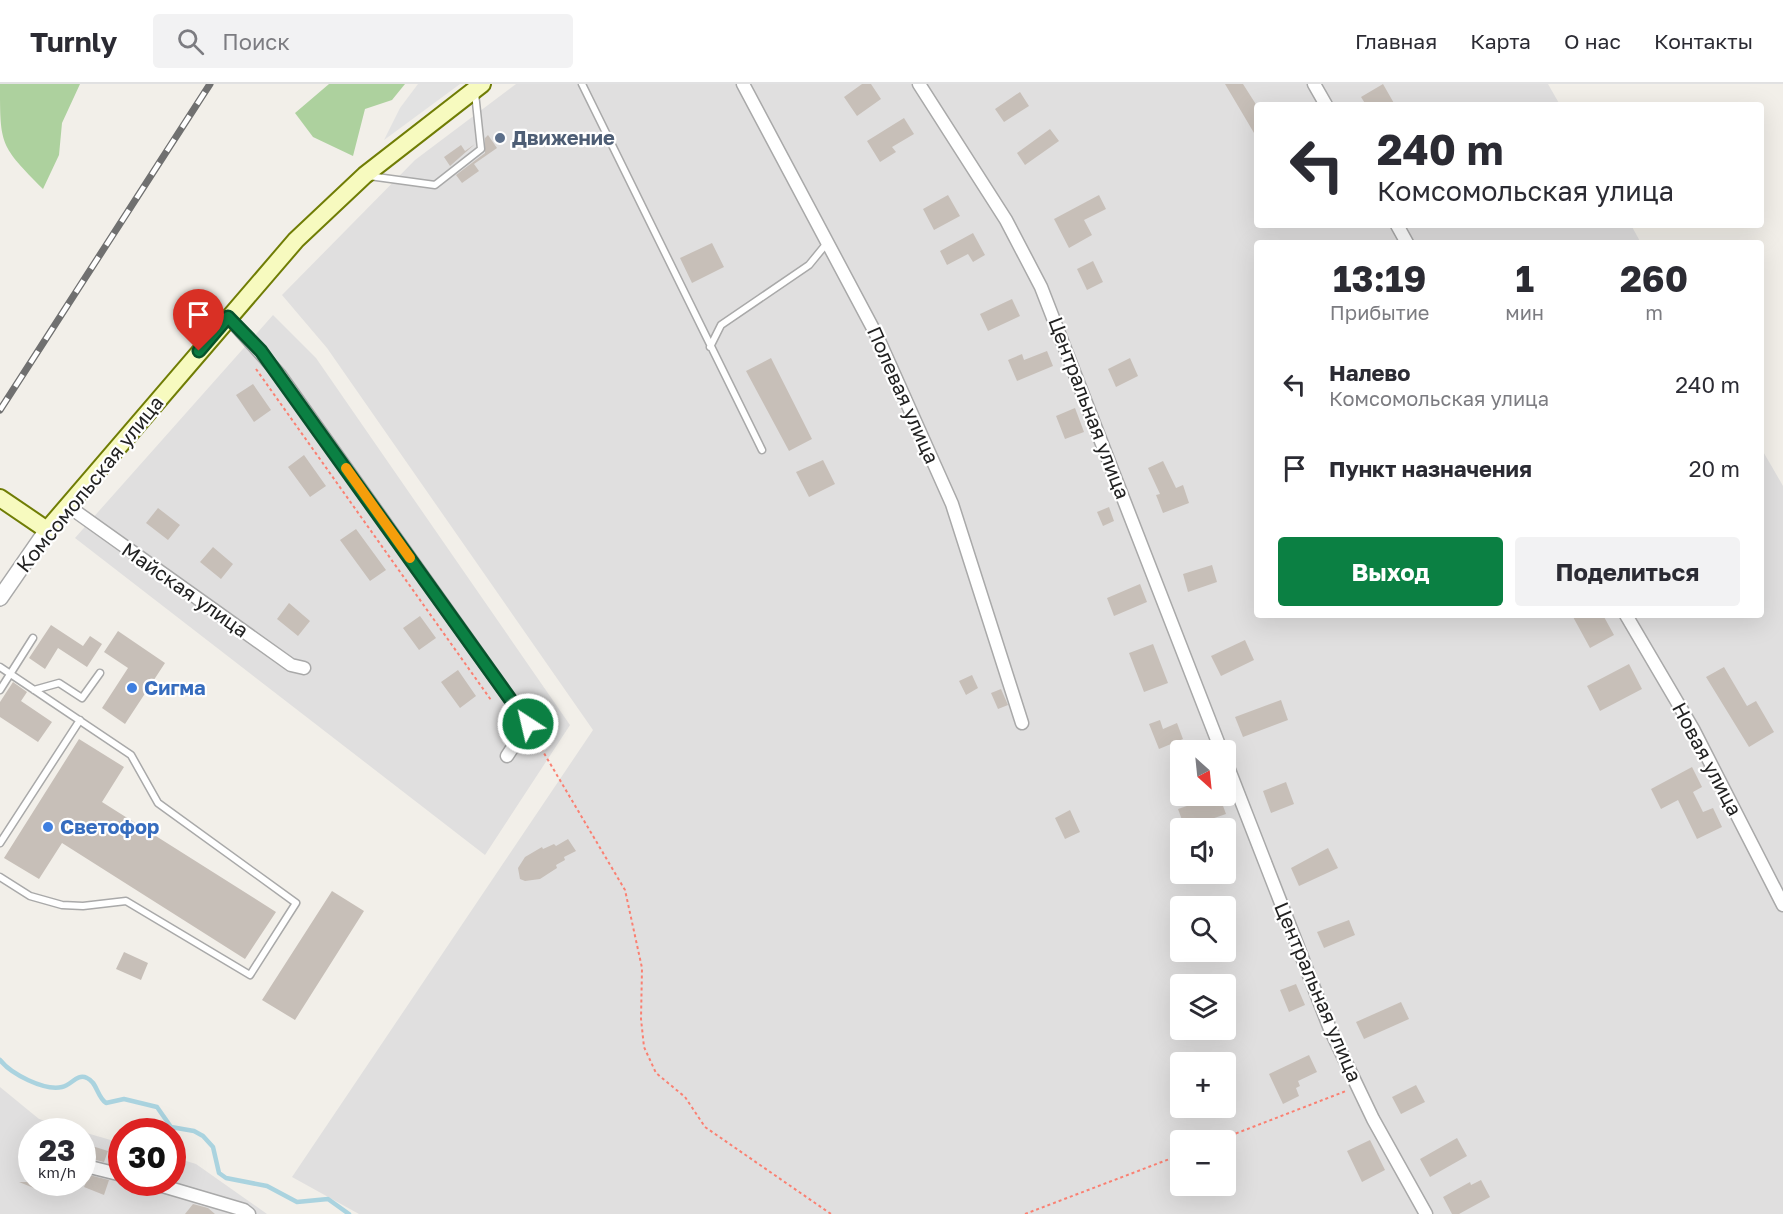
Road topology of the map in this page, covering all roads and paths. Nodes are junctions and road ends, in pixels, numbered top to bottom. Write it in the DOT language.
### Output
graph roads {
  1 [pos="582,84"];
  2 [pos="743,84"];
  3 [pos="919,84"];
  4 [pos="1314,84"];
  5 [pos="478,87"];
  6 [pos="1324,102"];
  7 [pos="365,175"];
  8 [pos="827,242"];
  9 [pos="228,317"];
  10 [pos="710,347"];
  11 [pos="252,364"];
  12 [pos="762,450"];
  13 [pos="0,498"];
  14 [pos="68,506"];
  15 [pos="47,530"];
  16 [pos="0,598"];
  17 [pos="1628,618"];
  18 [pos="33,638"];
  19 [pos="0,667"];
  20 [pos="304,668"];
  21 [pos="10,674"];
  22 [pos="100,674"];
  23 [pos="0,690"];
  24 [pos="34,690"];
  25 [pos="491,700"];
  26 [pos="80,720"];
  27 [pos="1022,723"];
  28 [pos="528,724"];
  29 [pos="1217,740"];
  30 [pos="507,756"];
  31 [pos="1236,788"];
  32 [pos="0,843"];
  33 [pos="0,877"];
  34 [pos="1783,905"];
  35 [pos="1357,1086"];
  36 [pos="1236,1133"];
  37 [pos="1170,1159"];
  38 [pos="186,1193"];
  39 [pos="249,1214"];
  40 [pos="831,1214"];
  41 [pos="1025,1214"];
  42 [pos="1426,1214"];
  1 -- 10 [label="lane"];
  2 -- 8 [label="street, Полевая улица"];
  3 -- 29 [label="street, Центральная улица"];
  4 -- 6 [label="street"];
  5 -- 7 [label="main road, Комсомольская улица"];
  5 -- 7 [label="lane"];
  7 -- 9 [label="main road, Комсомольская улица"];
  8 -- 10 [label="lane"];
  8 -- 27 [label="street, Полевая улица"];
  9 -- 14 [label="main road, Комсомольская улица"];
  9 -- 28 [label="street"];
  10 -- 12 [label="lane"];
  11 -- 25 [label="path"];
  13 -- 15 [label="main road"];
  14 -- 15 [label="main road, Комсомольская улица"];
  14 -- 20 [label="street, Майская улица"];
  15 -- 16 [label="street, Комсомольская улица"];
  17 -- 34 [label="street, Новая улица"];
  18 -- 21 [label="lane"];
  19 -- 21 [label="lane"];
  21 -- 23 [label="lane"];
  21 -- 24 [label="lane"];
  22 -- 24 [label="lane"];
  24 -- 26 [label="lane"];
  26 -- 32 [label="lane"];
  26 -- 33 [label="lane"];
  28 -- 30 [label="street"];
  28 -- 40 [label="path"];
  31 -- 35 [label="street, Центральная улица"];
  35 -- 36 [label="path"];
  35 -- 42 [label="street, Центральная улица"];
  37 -- 41 [label="path"];
  38 -- 39 [label="street"];
}
